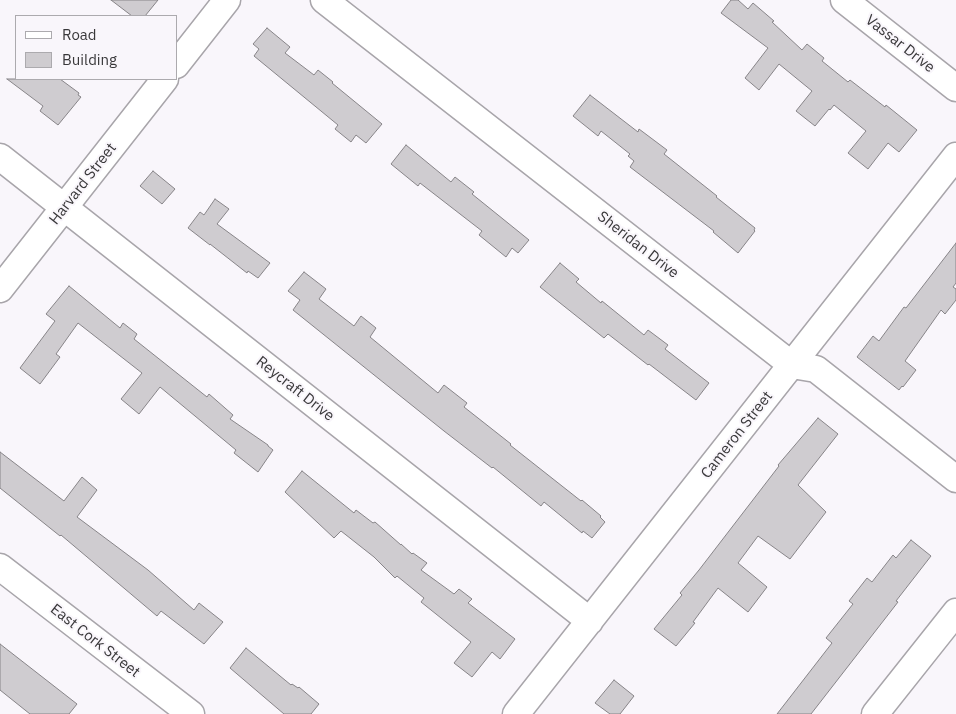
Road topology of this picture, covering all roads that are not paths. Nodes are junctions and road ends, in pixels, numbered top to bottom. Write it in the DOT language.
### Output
graph roads {
  1 [pos="227,0"];
  2 [pos="324,0"];
  3 [pos="844,0"];
  4 [pos="178,62"];
  5 [pos="164,80"];
  6 [pos="956,88"];
  7 [pos="956,156"];
  8 [pos="0,157"];
  9 [pos="64,208"];
  10 [pos="0,289"];
  11 [pos="792,366"];
  12 [pos="956,480"];
  13 [pos="0,567"];
  14 [pos="956,612"];
  15 [pos="590,621"];
  16 [pos="191,714"];
  17 [pos="516,714"];
  18 [pos="875,714"];
  1 -- 4 [label="street"];
  2 -- 11 [label="street, Sheridan Drive"];
  3 -- 6 [label="street, Vassar Drive"];
  5 -- 9 [label="street, Harvard Street"];
  7 -- 11 [label="street, Cameron Street"];
  8 -- 9 [label="street, Reycraft Drive"];
  9 -- 10 [label="street, Harvard Street"];
  9 -- 15 [label="street, Reycraft Drive"];
  11 -- 12 [label="street, Sheridan Drive"];
  11 -- 15 [label="street, Cameron Street"];
  13 -- 16 [label="street, East Cork Street"];
  14 -- 18 [label="street"];
  15 -- 17 [label="street, Cameron Street"];
}
